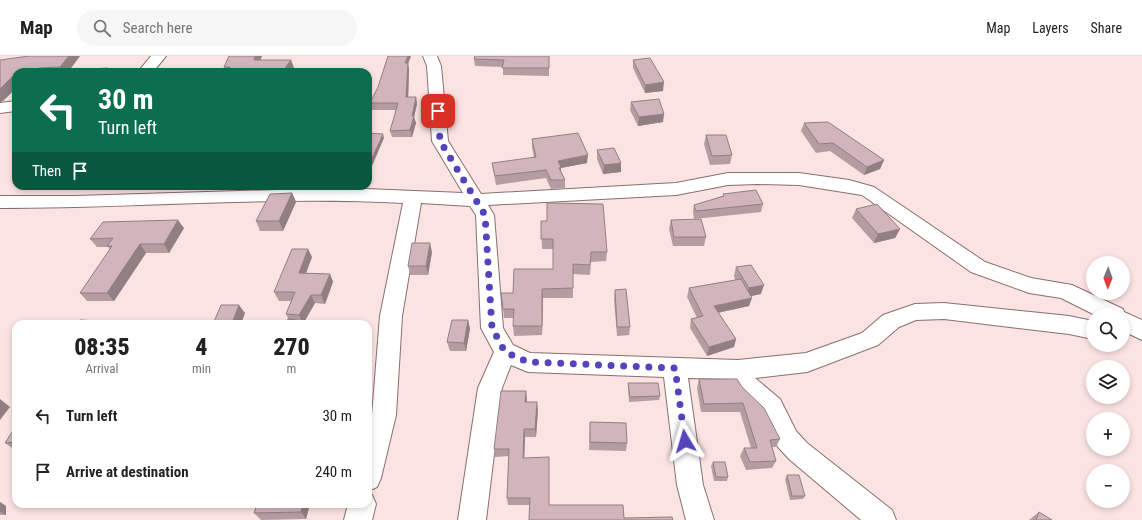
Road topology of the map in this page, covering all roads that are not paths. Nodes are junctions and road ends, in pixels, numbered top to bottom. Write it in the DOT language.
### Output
graph roads {
  1 [pos="159,56"];
  2 [pos="430,56"];
  3 [pos="148,68"];
  4 [pos="12,106"];
  5 [pos="0,108"];
  6 [pos="413,197"];
  7 [pos="476,200"];
  8 [pos="0,202"];
  9 [pos="1101,308"];
  10 [pos="1130,324"];
  11 [pos="1086,329"];
  12 [pos="1142,331"];
  13 [pos="1130,338"];
  14 [pos="1142,341"];
  15 [pos="505,352"];
  16 [pos="675,368"];
  17 [pos="738,370"];
  18 [pos="372,462"];
  19 [pos="361,508"];
  20 [pos="358,520"];
  21 [pos="472,520"];
  22 [pos="700,520"];
  23 [pos="882,520"];
  1 -- 3 [label="street"];
  2 -- 7 [label="street"];
  4 -- 5 [label="street"];
  6 -- 7 [label="street"];
  6 -- 8 [label="street"];
  6 -- 18 [label="street"];
  7 -- 9 [label="street"];
  7 -- 15 [label="street"];
  10 -- 12 [label="street"];
  11 -- 17 [label="street"];
  13 -- 14 [label="street"];
  15 -- 16 [label="street"];
  15 -- 21 [label="street"];
  16 -- 17 [label="street"];
  16 -- 22 [label="street"];
  17 -- 23 [label="street"];
  19 -- 20 [label="street"];
}
